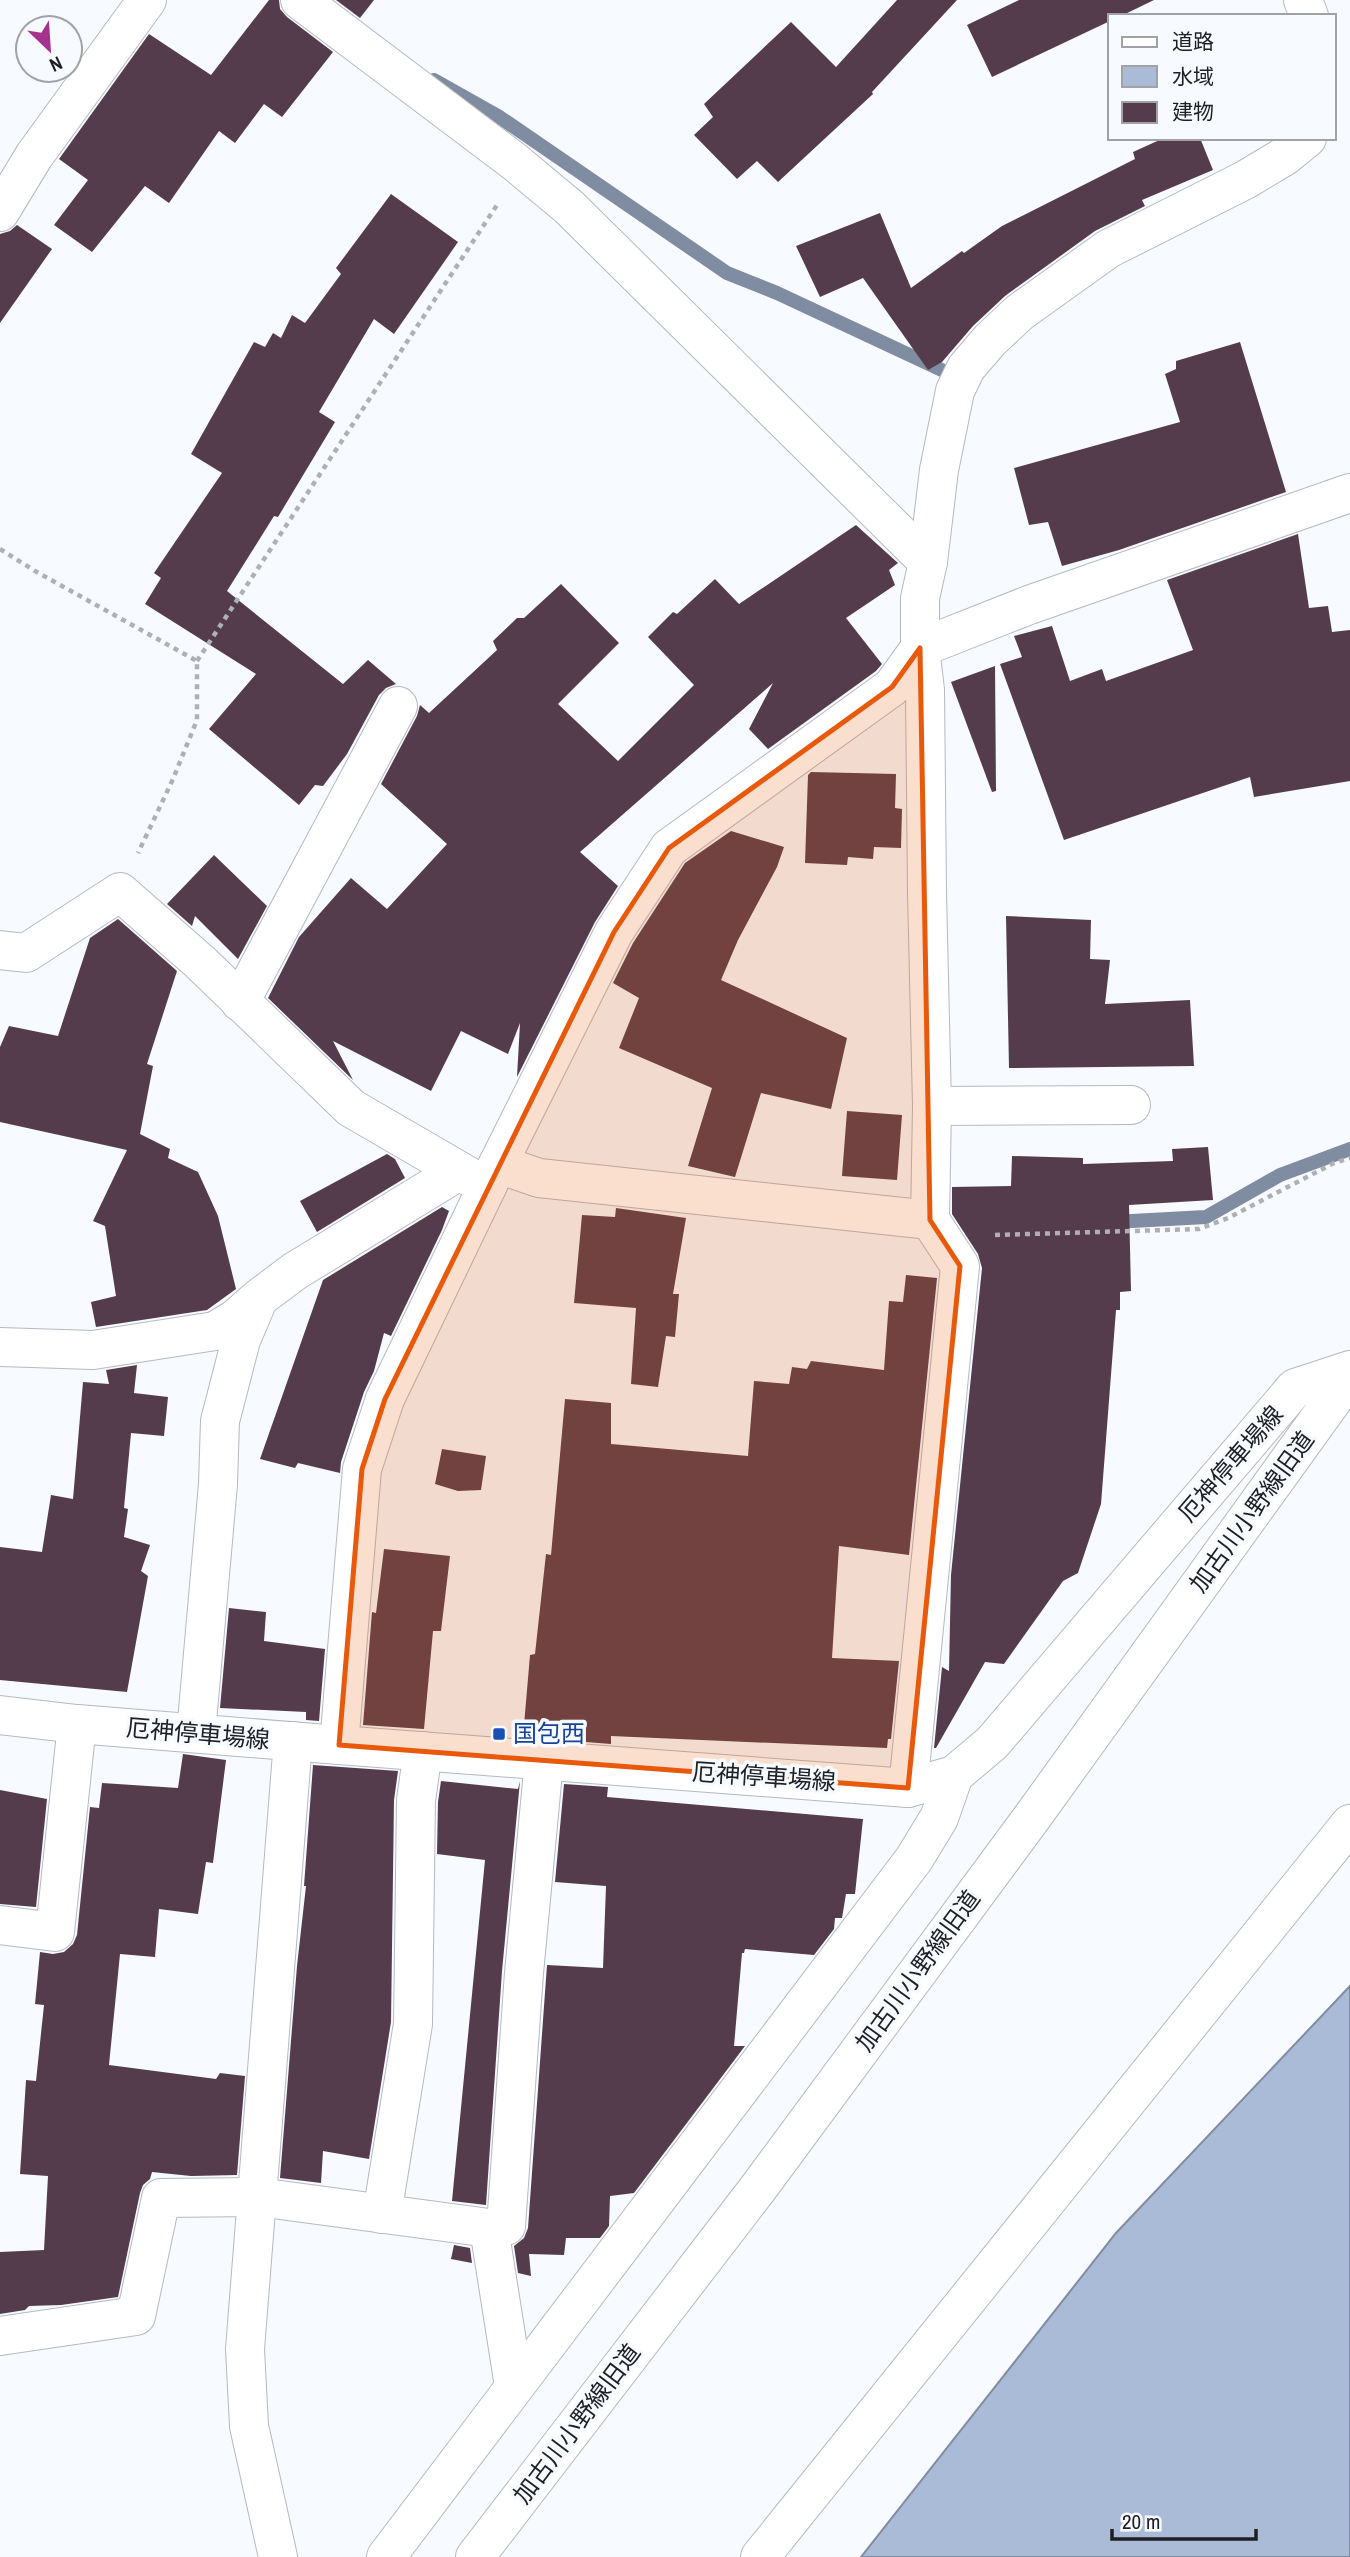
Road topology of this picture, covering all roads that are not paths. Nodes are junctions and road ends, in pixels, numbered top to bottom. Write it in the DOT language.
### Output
graph roads {
  1 [pos="147,0"];
  2 [pos="300,0"];
  3 [pos="1305,140"];
  4 [pos="0,212"];
  5 [pos="1350,493"];
  6 [pos="928,562"];
  7 [pos="920,648"];
  8 [pos="398,706"];
  9 [pos="0,950"];
  10 [pos="240,1002"];
  11 [pos="1131,1105"];
  12 [pos="932,1106"];
  13 [pos="481,1174"];
  14 [pos="938,1233"];
  15 [pos="259,1298"];
  16 [pos="0,1347"];
  17 [pos="1350,1370"];
  18 [pos="1350,1376"];
  19 [pos="0,1715"];
  20 [pos="77,1724"];
  21 [pos="196,1733"];
  22 [pos="293,1741"];
  23 [pos="339,1745"];
  24 [pos="423,1751"];
  25 [pos="544,1761"];
  26 [pos="954,1775"];
  27 [pos="908,1788"];
  28 [pos="1350,1824"];
  29 [pos="0,1925"];
  30 [pos="258,2197"];
  31 [pos="382,2214"];
  32 [pos="489,2228"];
  33 [pos="0,2336"];
  34 [pos="514,2386"];
  35 [pos="278,2557"];
  36 [pos="386,2557"];
  37 [pos="474,2557"];
  38 [pos="760,2557"];
  1 -- 4 [label="street"];
  2 -- 6 [label="street"];
  3 -- 6 [label="street"];
  5 -- 7 [label="street"];
  6 -- 7 [label="street"];
  7 -- 12 [label="street"];
  7 -- 13 [label="street"];
  8 -- 10 [label="street"];
  9 -- 10 [label="street"];
  10 -- 13 [label="street"];
  11 -- 12 [label="street"];
  12 -- 14 [label="street"];
  13 -- 14 [label="street"];
  13 -- 15 [label="street"];
  13 -- 23 [label="street"];
  14 -- 27 [label="street"];
  15 -- 16 [label="street"];
  15 -- 21 [label="street"];
  17 -- 26 [label="street, 厄神停車場線"];
  18 -- 37 [label="street, 加古川小野線旧道"];
  19 -- 20 [label="street, 厄神停車場線"];
  20 -- 21 [label="street, 厄神停車場線"];
  20 -- 29 [label="street"];
  21 -- 22 [label="street, 厄神停車場線"];
  22 -- 23 [label="street, 厄神停車場線"];
  22 -- 30 [label="street"];
  23 -- 24 [label="street, 厄神停車場線"];
  24 -- 25 [label="street, 厄神停車場線"];
  24 -- 31 [label="street"];
  25 -- 27 [label="street, 厄神停車場線"];
  25 -- 32 [label="street"];
  26 -- 27 [label="street, 厄神停車場線"];
  26 -- 34 [label="street"];
  28 -- 38 [label="street"];
  30 -- 31 [label="street"];
  30 -- 33 [label="street"];
  30 -- 35 [label="street"];
  31 -- 32 [label="street"];
  32 -- 34 [label="street"];
  34 -- 36 [label="street"];
}
